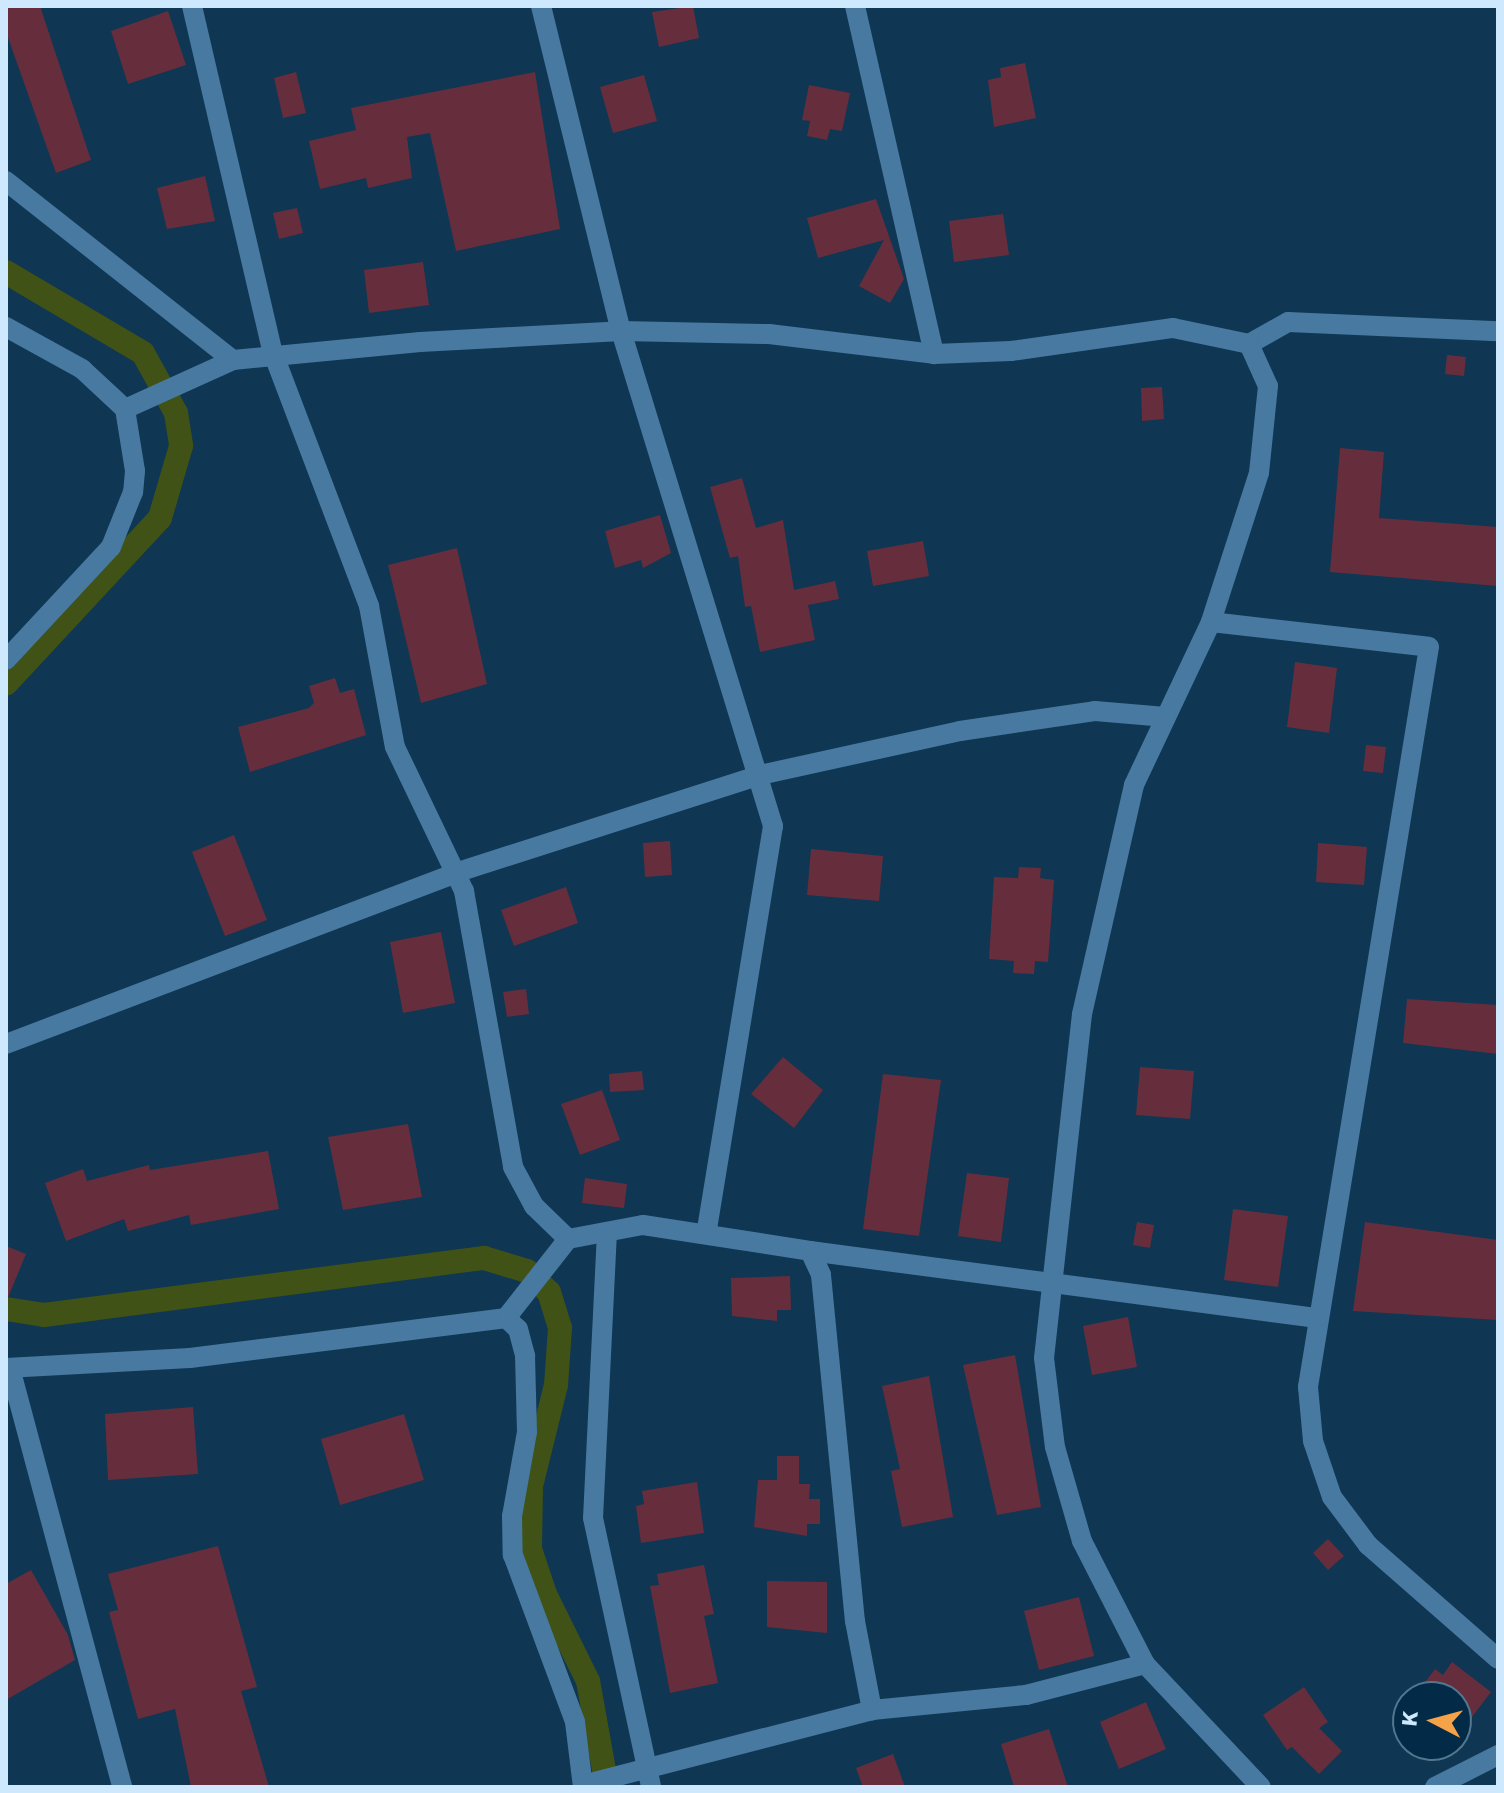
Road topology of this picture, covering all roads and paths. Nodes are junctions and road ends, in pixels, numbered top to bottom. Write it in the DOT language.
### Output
graph roads {
  1 [pos="192,6"];
  2 [pos="541,6"];
  3 [pos="855,6"];
  4 [pos="6,181"];
  5 [pos="621,331"];
  6 [pos="1498,331"];
  7 [pos="9,333"];
  8 [pos="1249,344"];
  9 [pos="273,353"];
  10 [pos="934,354"];
  11 [pos="233,360"];
  12 [pos="125,409"];
  13 [pos="1211,622"];
  14 [pos="6,660"];
  15 [pos="1166,717"];
  16 [pos="760,775"];
  17 [pos="455,873"];
  18 [pos="6,1044"];
  19 [pos="607,1232"];
  20 [pos="706,1234"];
  21 [pos="568,1239"];
  22 [pos="810,1251"];
  23 [pos="1048,1286"];
  24 [pos="506,1318"];
  25 [pos="1316,1318"];
  26 [pos="8,1368"];
  27 [pos="1498,1659"];
  28 [pos="1145,1664"];
  29 [pos="872,1710"];
  30 [pos="1498,1755"];
  31 [pos="649,1778"];
  32 [pos="586,1785"];
  33 [pos="122,1787"];
  34 [pos="1261,1787"];
  35 [pos="1435,1787"];
  1 -- 9 [label="street"];
  2 -- 5 [label="street"];
  3 -- 10 [label="street"];
  4 -- 11 [label="street"];
  5 -- 9 [label="street"];
  5 -- 10 [label="street"];
  5 -- 16 [label="street"];
  6 -- 8 [label="street"];
  7 -- 12 [label="street"];
  8 -- 10 [label="street"];
  8 -- 13 [label="street"];
  9 -- 11 [label="street"];
  9 -- 17 [label="street"];
  11 -- 12 [label="street"];
  12 -- 14 [label="street"];
  13 -- 15 [label="street"];
  13 -- 25 [label="street"];
  15 -- 16 [label="street"];
  15 -- 23 [label="street"];
  16 -- 17 [label="street"];
  16 -- 20 [label="street"];
  17 -- 18 [label="street"];
  17 -- 21 [label="street"];
  19 -- 20 [label="street"];
  19 -- 21 [label="street"];
  19 -- 31 [label="street"];
  20 -- 22 [label="street"];
  21 -- 24 [label="street"];
  22 -- 23 [label="street"];
  22 -- 29 [label="street"];
  23 -- 25 [label="street"];
  23 -- 28 [label="street"];
  24 -- 26 [label="street"];
  24 -- 32 [label="street"];
  25 -- 27 [label="street"];
  26 -- 33 [label="street"];
  28 -- 29 [label="street"];
  28 -- 34 [label="street"];
  29 -- 31 [label="street"];
  30 -- 35 [label="street"];
  31 -- 32 [label="street"];
}
